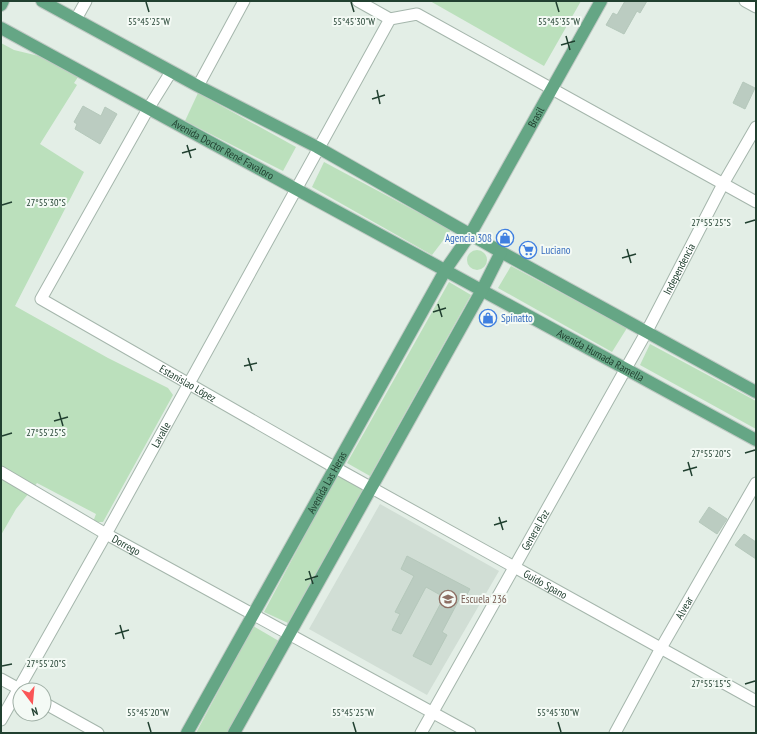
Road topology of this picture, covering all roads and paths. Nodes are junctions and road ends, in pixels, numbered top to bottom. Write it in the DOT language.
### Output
graph roads {
  1 [pos="3,1"];
  2 [pos="42,1"];
  3 [pos="86,1"];
  4 [pos="244,1"];
  5 [pos="358,1"];
  6 [pos="601,1"];
  7 [pos="745,1"];
  8 [pos="1,4"];
  9 [pos="756,7"];
  10 [pos="76,19"];
  11 [pos="390,19"];
  12 [pos="1,28"];
  13 [pos="171,72"];
  14 [pos="198,86"];
  15 [pos="553,88"];
  16 [pos="148,109"];
  17 [pos="756,127"];
  18 [pos="318,147"];
  19 [pos="723,184"];
  20 [pos="296,187"];
  21 [pos="756,202"];
  22 [pos="471,233"];
  23 [pos="501,252"];
  24 [pos="446,270"];
  25 [pos="482,290"];
  26 [pos="647,331"];
  27 [pos="626,369"];
  28 [pos="188,383"];
  29 [pos="756,392"];
  30 [pos="756,440"];
  31 [pos="334,467"];
  32 [pos="1,472"];
  33 [pos="756,483"];
  34 [pos="371,488"];
  35 [pos="106,534"];
  36 [pos="514,567"];
  37 [pos="253,614"];
  38 [pos="289,634"];
  39 [pos="661,648"];
  40 [pos="1,679"];
  41 [pos="24,682"];
  42 [pos="12,685"];
  43 [pos="756,700"];
  44 [pos="12,702"];
  45 [pos="52,707"];
  46 [pos="433,712"];
  47 [pos="1,720"];
  48 [pos="98,733"];
  49 [pos="186,733"];
  50 [pos="234,733"];
  51 [pos="421,733"];
  52 [pos="470,733"];
  53 [pos="615,733"];
  1 -- 8 [label="main road"];
  2 -- 10 [label="main road"];
  3 -- 10 [label="street"];
  4 -- 14 [label="street"];
  5 -- 11 [label="street"];
  6 -- 15 [label="main road, Brasil"];
  7 -- 9 [label="street"];
  10 -- 13 [label="main road"];
  11 -- 15 [label="street"];
  11 -- 18 [label="street, Lavalle"];
  12 -- 16 [label="main road, Avenida Doctor René Favaloro"];
  13 -- 14 [label="main road"];
  13 -- 16 [label="street"];
  14 -- 18 [label="main road"];
  15 -- 19 [label="street"];
  15 -- 22 [label="main road, Brasil"];
  16 -- 20 [label="main road, Avenida Doctor René Favaloro"];
  16 -- 28 [label="street, Estanislao López"];
  17 -- 19 [label="street, Independencia"];
  18 -- 20 [label="street, Lavalle"];
  18 -- 22 [label="main road"];
  19 -- 21 [label="street"];
  19 -- 26 [label="street, Independencia"];
  20 -- 24 [label="main road, Avenida Doctor René Favaloro"];
  20 -- 28 [label="street, Lavalle"];
  22 -- 23 [label="main road"];
  22 -- 24 [label="main road, Avenida Las Heras"];
  23 -- 25 [label="main road"];
  23 -- 26 [label="main road"];
  24 -- 25 [label="main road, Avenida Humada Ramella"];
  24 -- 31 [label="main road, Avenida Las Heras"];
  25 -- 27 [label="main road, Avenida Humada Ramella"];
  25 -- 34 [label="main road"];
  26 -- 27 [label="street, Independencia"];
  26 -- 29 [label="main road"];
  27 -- 30 [label="main road, Avenida Humada Ramella"];
  27 -- 36 [label="street, General Paz"];
  28 -- 31 [label="street, Estanislao López"];
  28 -- 35 [label="street, Lavalle"];
  31 -- 34 [label="street, Guido Spano"];
  31 -- 37 [label="main road, Avenida Las Heras"];
  32 -- 35 [label="street, Dorrego"];
  33 -- 39 [label="street, Alvear"];
  34 -- 36 [label="street, Guido Spano"];
  34 -- 38 [label="main road"];
  35 -- 37 [label="street, Dorrego"];
  35 -- 41 [label="street, Lavalle"];
  36 -- 39 [label="street, Guido Spano"];
  36 -- 46 [label="street, General Paz"];
  37 -- 38 [label="street, Dorrego"];
  37 -- 49 [label="main road, Avenida Las Heras"];
  38 -- 46 [label="street, Dorrego"];
  38 -- 50 [label="main road"];
  39 -- 43 [label="street, Guido Spano"];
  39 -- 53 [label="street, Alvear"];
  40 -- 42 [label="street"];
  44 -- 47 [label="street, Lavalle"];
  45 -- 48 [label="street"];
  46 -- 51 [label="street, General Paz"];
  46 -- 52 [label="street, Dorrego"];
}
